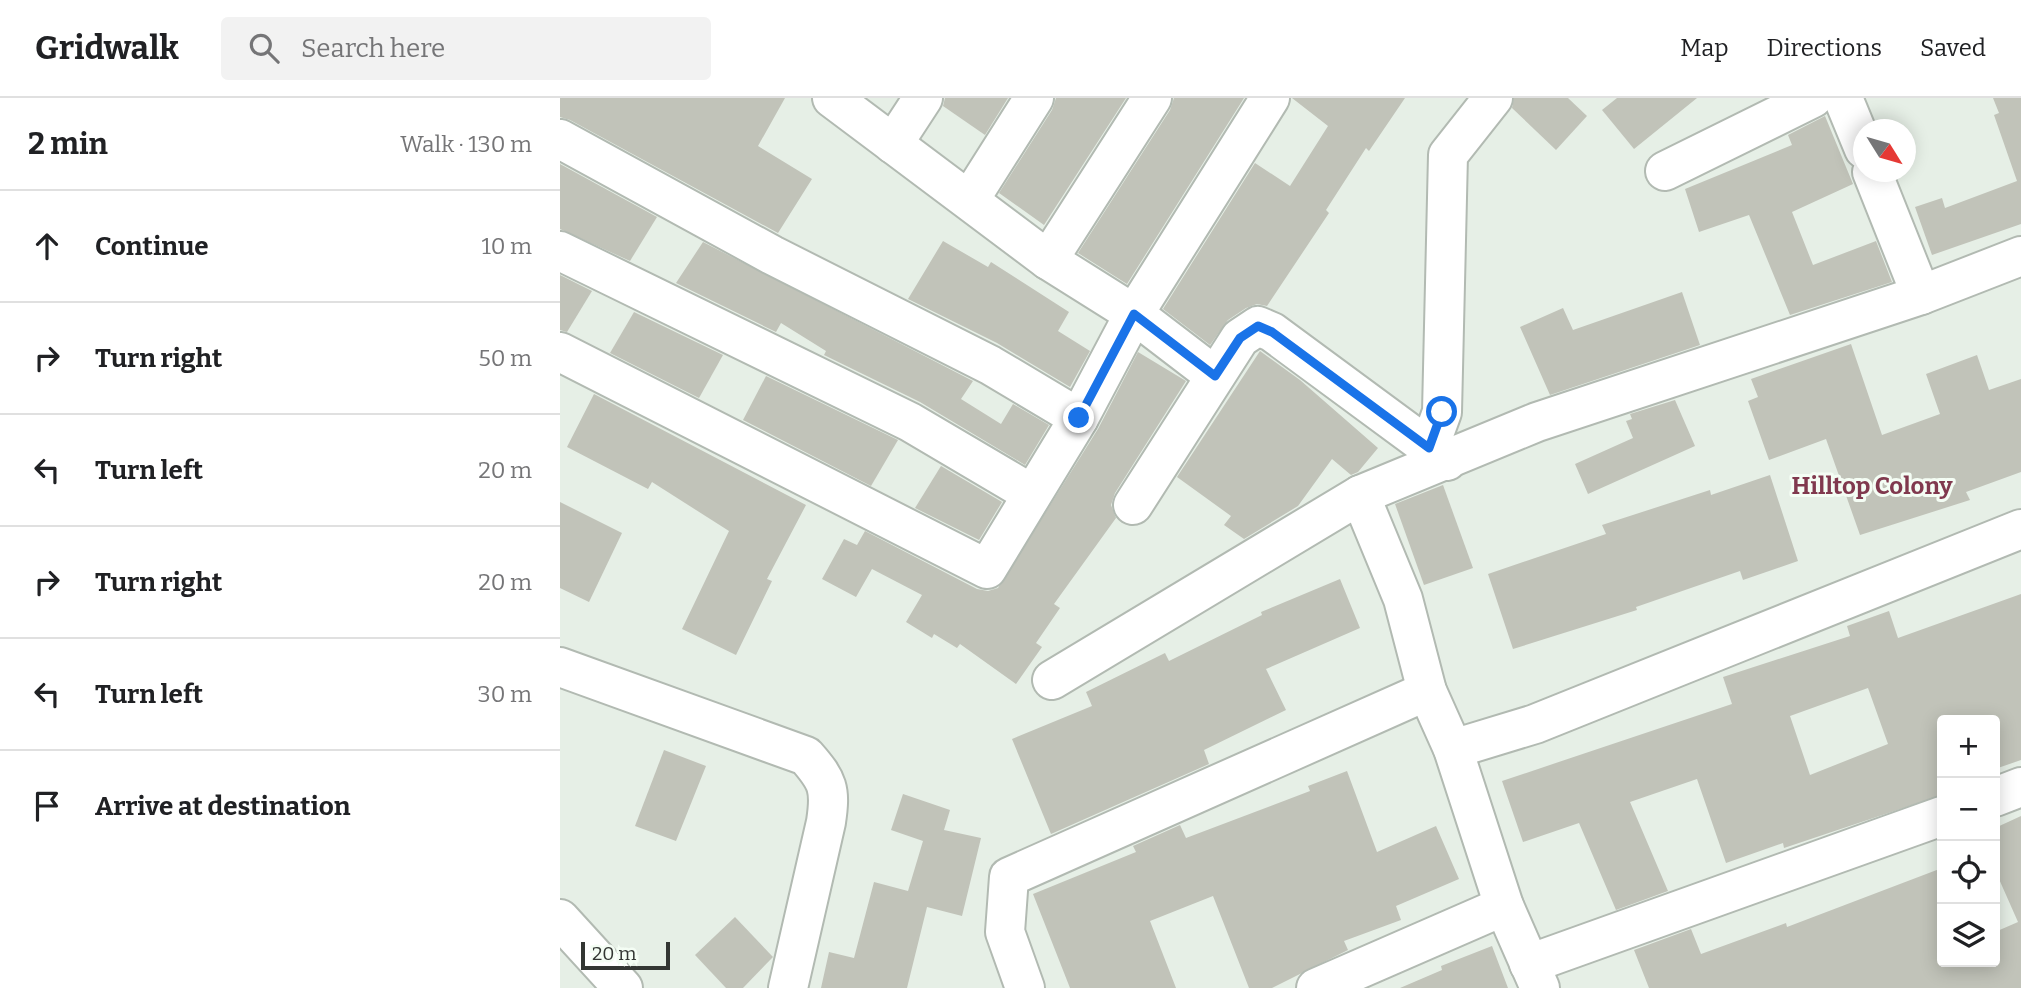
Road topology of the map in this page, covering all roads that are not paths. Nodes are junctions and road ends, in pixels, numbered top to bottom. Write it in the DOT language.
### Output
graph roads {
  1 [pos="832,98"];
  2 [pos="923,98"];
  3 [pos="1034,98"];
  4 [pos="1152,98"];
  5 [pos="1270,98"];
  6 [pos="1493,98"];
  7 [pos="1813,98"];
  8 [pos="1843,98"];
  9 [pos="1853,122"];
  10 [pos="560,139"];
  11 [pos="893,144"];
  12 [pos="1665,171"];
  13 [pos="1876,182"];
  14 [pos="970,199"];
  15 [pos="560,251"];
  16 [pos="2021,256"];
  17 [pos="1048,260"];
  18 [pos="1921,295"];
  19 [pos="1134,314"];
  20 [pos="560,352"];
  21 [pos="1215,376"];
  22 [pos="1079,418"];
  23 [pos="1438,454"];
  24 [pos="1032,494"];
  25 [pos="1360,495"];
  26 [pos="1133,505"];
  27 [pos="2021,529"];
  28 [pos="560,667"];
  29 [pos="1052,680"];
  30 [pos="1427,691"];
  31 [pos="1453,749"];
  32 [pos="2021,787"];
  33 [pos="2000,795"];
  34 [pos="1937,818"];
  35 [pos="1504,906"];
  36 [pos="560,919"];
  37 [pos="1534,976"];
  38 [pos="622,988"];
  39 [pos="788,988"];
  40 [pos="1025,988"];
  41 [pos="1316,988"];
  1 -- 11 [label="street"];
  2 -- 11 [label="street"];
  3 -- 14 [label="street"];
  4 -- 17 [label="street"];
  5 -- 19 [label="street"];
  6 -- 23 [label="street"];
  7 -- 12 [label="street"];
  8 -- 9 [label="street"];
  10 -- 22 [label="street"];
  11 -- 14 [label="street"];
  13 -- 18 [label="street"];
  14 -- 17 [label="street"];
  15 -- 24 [label="street"];
  16 -- 18 [label="street"];
  17 -- 19 [label="street"];
  18 -- 23 [label="street"];
  19 -- 21 [label="street"];
  19 -- 22 [label="street"];
  20 -- 24 [label="street"];
  21 -- 23 [label="street"];
  21 -- 26 [label="street"];
  22 -- 24 [label="street"];
  23 -- 25 [label="street"];
  25 -- 29 [label="street"];
  25 -- 30 [label="street"];
  27 -- 31 [label="street"];
  28 -- 39 [label="street"];
  30 -- 31 [label="street"];
  30 -- 40 [label="street"];
  31 -- 35 [label="street"];
  32 -- 33 [label="street"];
  34 -- 37 [label="street"];
  35 -- 37 [label="street"];
  35 -- 41 [label="street"];
  36 -- 38 [label="street"];
}
